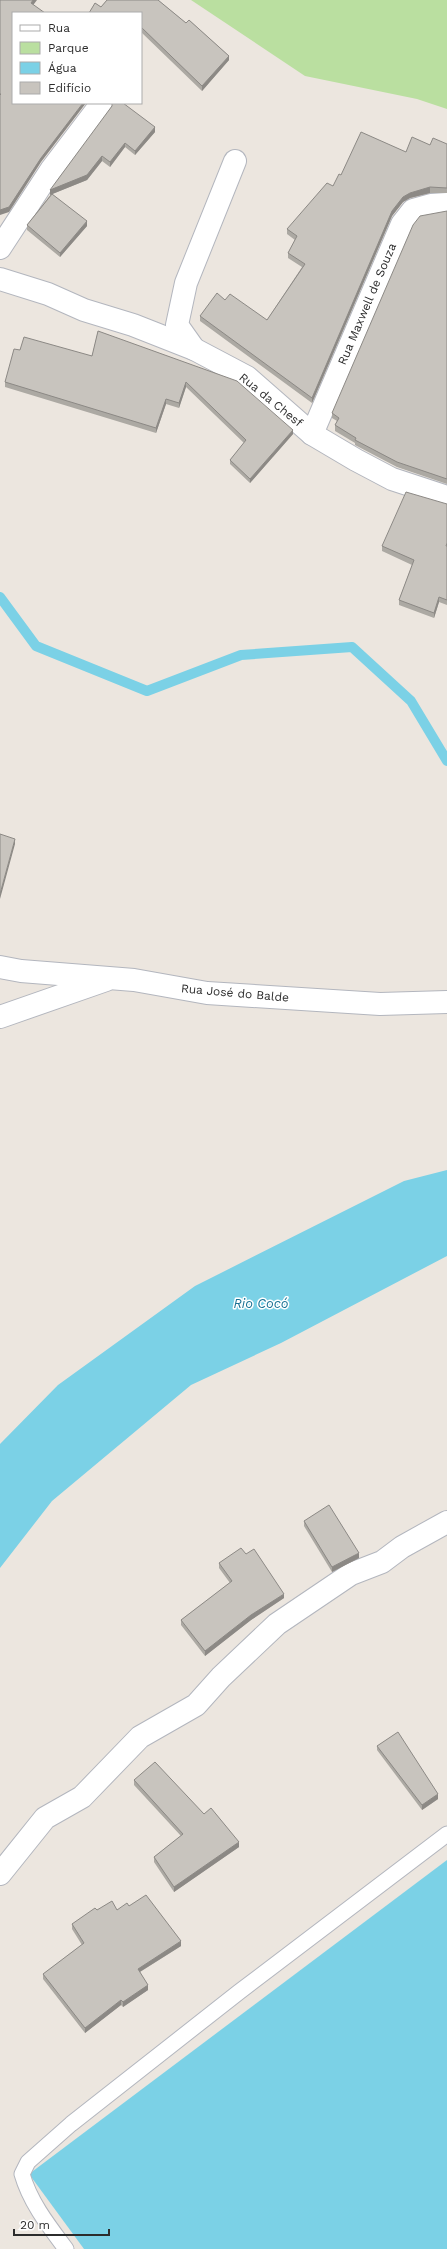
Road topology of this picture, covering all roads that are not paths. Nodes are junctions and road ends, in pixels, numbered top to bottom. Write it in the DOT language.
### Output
graph roads {
  1 [pos="101,104"];
  2 [pos="235,162"];
  3 [pos="447,204"];
  4 [pos="0,248"];
  5 [pos="0,279"];
  6 [pos="194,349"];
  7 [pos="312,434"];
  8 [pos="447,497"];
  9 [pos="0,967"];
  10 [pos="111,978"];
  11 [pos="447,1002"];
  12 [pos="0,1017"];
  13 [pos="447,1522"];
  14 [pos="447,1834"];
  15 [pos="0,1874"];
  16 [pos="66,2249"];
  1 -- 4 [label="street"];
  2 -- 6 [label="street"];
  3 -- 7 [label="street, Rua Maxwell de Souza"];
  5 -- 6 [label="street, Rua da Chesf"];
  6 -- 7 [label="street, Rua da Chesf"];
  7 -- 8 [label="street, Rua da Chesf"];
  9 -- 10 [label="street, Rua José do Balde"];
  10 -- 11 [label="street, Rua José do Balde"];
  10 -- 12 [label="street"];
  13 -- 15 [label="street"];
  14 -- 16 [label="lane"];
}
